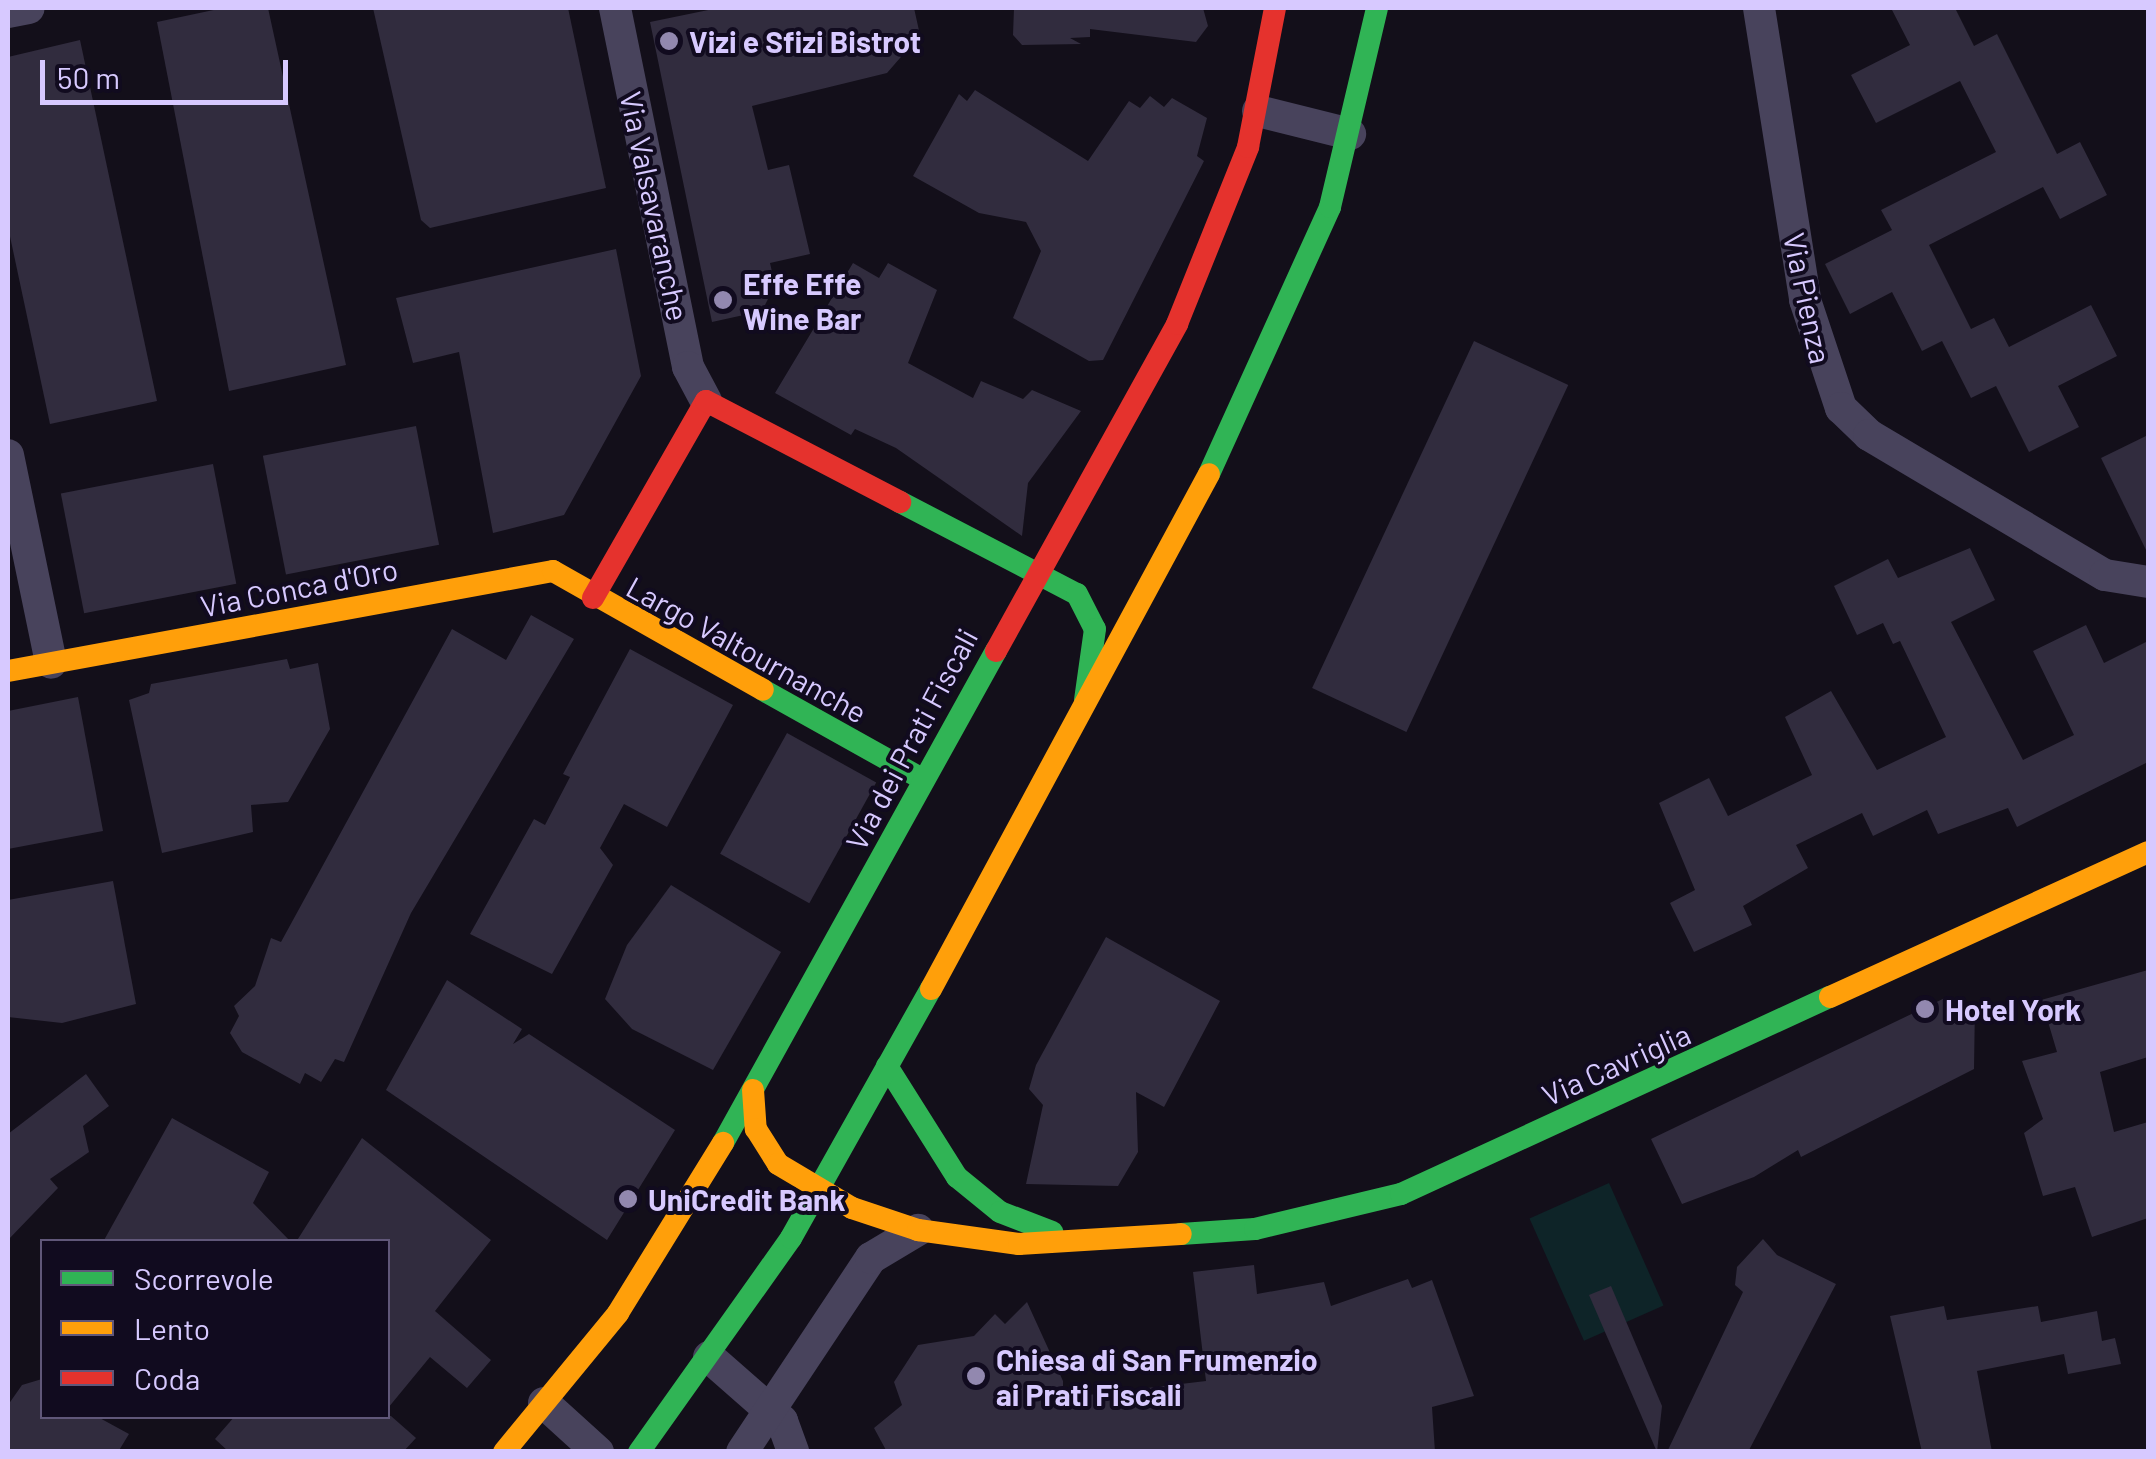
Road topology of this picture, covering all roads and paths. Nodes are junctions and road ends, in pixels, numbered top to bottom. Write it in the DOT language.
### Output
graph roads {
  1 [pos="29,8"];
  2 [pos="615,8"];
  3 [pos="1275,8"];
  4 [pos="1378,8"];
  5 [pos="1759,8"];
  6 [pos="8,12"];
  7 [pos="1258,110"];
  8 [pos="1350,134"];
  9 [pos="706,400"];
  10 [pos="8,455"];
  11 [pos="1034,575"];
  12 [pos="2148,582"];
  13 [pos="593,598"];
  14 [pos="51,663"];
  15 [pos="8,671"];
  16 [pos="1081,723"];
  17 [pos="924,780"];
  18 [pos="2148,852"];
  19 [pos="887,1066"];
  20 [pos="754,1090"];
  21 [pos="818,1190"];
  22 [pos="918,1230"];
  23 [pos="1084,1238"];
  24 [pos="709,1357"];
  25 [pos="544,1404"];
  26 [pos="773,1412"];
  27 [pos="504,1452"];
  28 [pos="598,1452"];
  29 [pos="639,1452"];
  30 [pos="742,1452"];
  31 [pos="793,1452"];
  1 -- 6 [label="street"];
  2 -- 9 [label="street, Via Valsavaranche"];
  3 -- 7 [label="street, Via dei Prati Fiscali"];
  4 -- 8 [label="street"];
  5 -- 12 [label="street, Via Pienza"];
  7 -- 8 [label="street"];
  7 -- 11 [label="street, Via dei Prati Fiscali"];
  8 -- 16 [label="street"];
  9 -- 11 [label="street"];
  9 -- 13 [label="street, Largo Valtournanche"];
  10 -- 14 [label="street"];
  11 -- 16 [label="street"];
  11 -- 17 [label="street, Via dei Prati Fiscali"];
  13 -- 14 [label="street, Via Conca d'Oro"];
  13 -- 17 [label="street, Largo Valtournanche"];
  14 -- 15 [label="street, Via Conca d'Oro"];
  16 -- 19 [label="street"];
  17 -- 20 [label="street, Via dei Prati Fiscali"];
  18 -- 23 [label="street, Via Cavriglia"];
  19 -- 21 [label="street"];
  19 -- 23 [label="street, Via Cavriglia"];
  20 -- 21 [label="street, Via Cavriglia"];
  20 -- 25 [label="street, Via dei Prati Fiscali"];
  21 -- 22 [label="street, Via Cavriglia"];
  21 -- 24 [label="street"];
  22 -- 23 [label="street, Via Cavriglia"];
  22 -- 26 [label="street"];
  24 -- 26 [label="street"];
  24 -- 29 [label="street"];
  25 -- 27 [label="street, Via dei Prati Fiscali"];
  25 -- 28 [label="street"];
  26 -- 30 [label="street"];
  26 -- 31 [label="street"];
}
